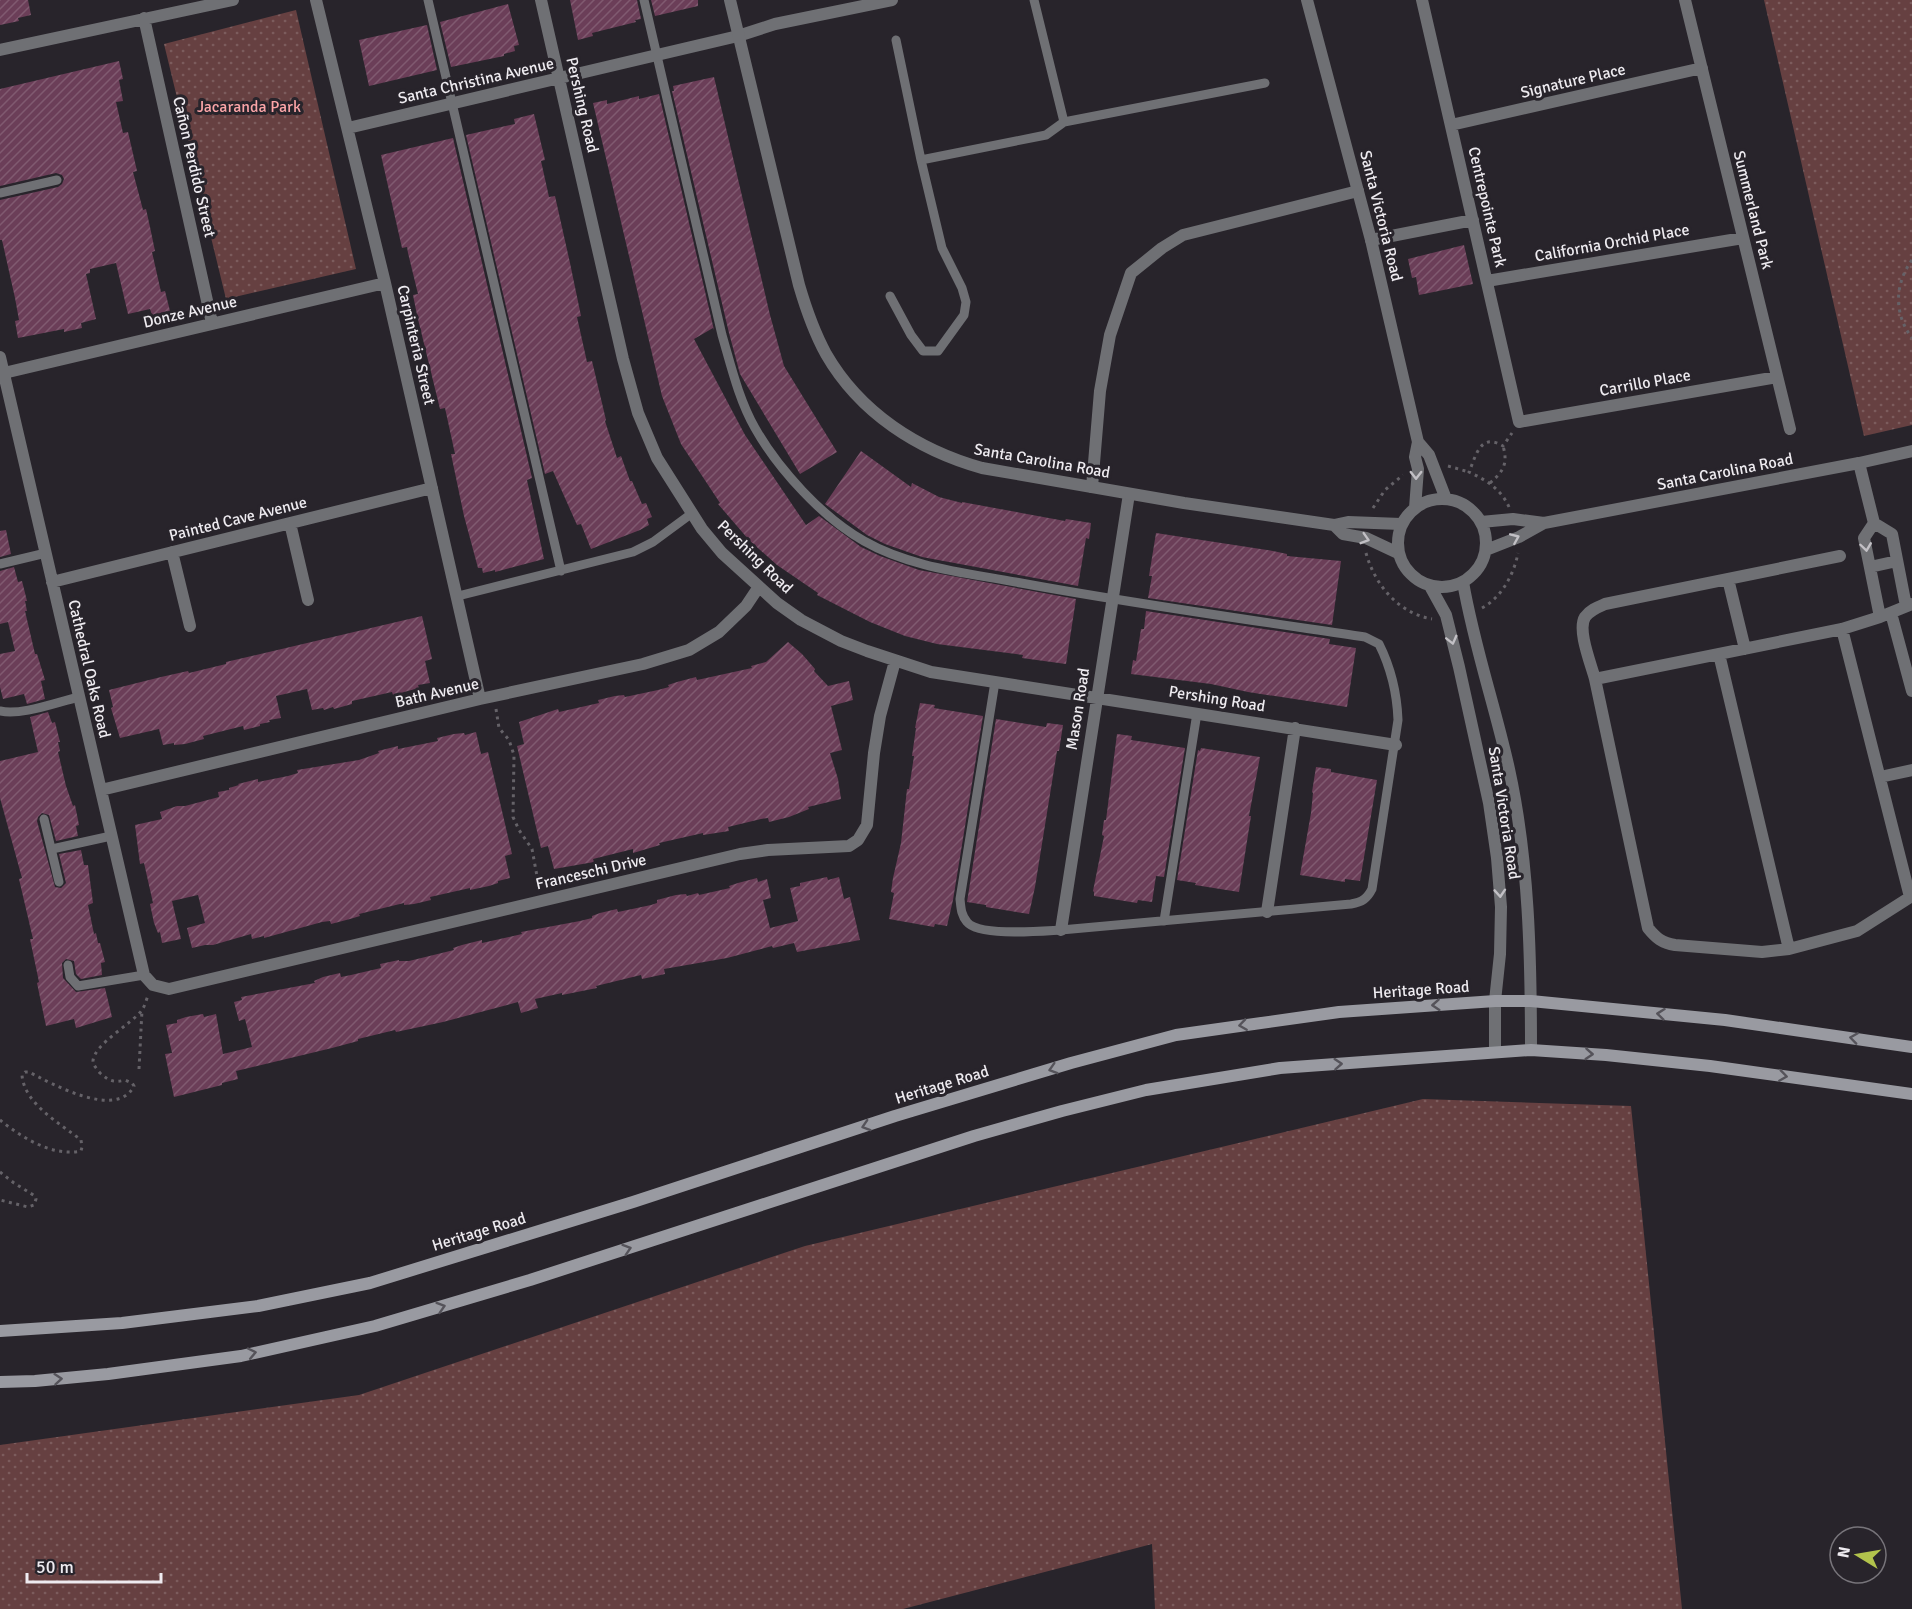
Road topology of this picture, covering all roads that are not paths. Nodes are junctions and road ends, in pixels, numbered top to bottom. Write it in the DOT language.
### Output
graph roads {
  1 [pos="233,0"];
  2 [pos="316,0"];
  3 [pos="429,0"];
  4 [pos="541,0"];
  5 [pos="645,0"];
  6 [pos="730,0"];
  7 [pos="892,0"];
  8 [pos="1034,0"];
  9 [pos="1307,0"];
  10 [pos="1422,0"];
  11 [pos="1685,0"];
  12 [pos="144,18"];
  13 [pos="738,36"];
  14 [pos="896,40"];
  15 [pos="0,50"];
  16 [pos="657,56"];
  17 [pos="1702,68"];
  18 [pos="560,79"];
  19 [pos="1265,83"];
  20 [pos="452,104"];
  21 [pos="1064,122"];
  22 [pos="1451,125"];
  23 [pos="348,128"];
  24 [pos="921,160"];
  25 [pos="57,180"];
  26 [pos="1358,191"];
  27 [pos="0,193"];
  28 [pos="1473,220"];
  29 [pos="1743,238"];
  30 [pos="1371,240"];
  31 [pos="1487,281"];
  32 [pos="385,283"];
  33 [pos="890,296"];
  34 [pos="212,323"];
  35 [pos="0,357"];
  36 [pos="4,373"];
  37 [pos="1777,377"];
  38 [pos="1520,422"];
  39 [pos="1790,429"];
  40 [pos="1418,442"];
  41 [pos="1912,451"];
  42 [pos="1859,463"];
  43 [pos="1092,487"];
  44 [pos="432,488"];
  45 [pos="1129,494"];
  46 [pos="1446,499"];
  47 [pos="1414,508"];
  48 [pos="691,514"];
  49 [pos="1481,522"];
  50 [pos="290,523"];
  51 [pos="1544,523"];
  52 [pos="1874,523"];
  53 [pos="1401,524"];
  54 [pos="1334,525"];
  55 [pos="1486,549"];
  56 [pos="172,552"];
  57 [pos="46,553"];
  58 [pos="1398,553"];
  59 [pos="1840,556"];
  60 [pos="1897,561"];
  61 [pos="0,564"];
  62 [pos="1870,567"];
  63 [pos="561,571"];
  64 [pos="1728,579"];
  65 [pos="52,582"];
  66 [pos="1463,582"];
  67 [pos="1430,586"];
  68 [pos="759,588"];
  69 [pos="458,596"];
  70 [pos="308,600"];
  71 [pos="1113,600"];
  72 [pos="1909,605"];
  73 [pos="1886,615"];
  74 [pos="190,626"];
  75 [pos="1842,629"];
  76 [pos="1745,649"];
  77 [pos="1719,654"];
  78 [pos="895,661"];
  79 [pos="1595,679"];
  80 [pos="995,682"];
  81 [pos="1912,691"];
  82 [pos="79,697"];
  83 [pos="1097,697"];
  84 [pos="480,699"];
  85 [pos="0,711"];
  86 [pos="1197,713"];
  87 [pos="1295,728"];
  88 [pos="1396,745"];
  89 [pos="1912,770"];
  90 [pos="1880,777"];
  91 [pos="101,790"];
  92 [pos="44,819"];
  93 [pos="111,836"];
  94 [pos="52,849"];
  95 [pos="59,882"];
  96 [pos="1911,896"];
  97 [pos="1267,912"];
  98 [pos="1164,921"];
  99 [pos="1061,930"];
  100 [pos="1790,949"];
  101 [pos="68,965"];
  102 [pos="144,975"];
  103 [pos="153,986"];
  104 [pos="1495,1001"];
  105 [pos="1531,1001"];
  106 [pos="1912,1047"];
  107 [pos="1531,1050"];
  108 [pos="1494,1052"];
  109 [pos="1912,1094"];
  110 [pos="0,1331"];
  111 [pos="0,1382"];
  1 -- 12 [label="street"];
  2 -- 23 [label="street, Carpinteria Street"];
  3 -- 20 [label="lane"];
  4 -- 18 [label="street, Pershing Road"];
  5 -- 16 [label="lane"];
  6 -- 13 [label="street, Santa Carolina Road"];
  7 -- 13 [label="street, Santa Christina Avenue"];
  8 -- 21 [label="lane"];
  9 -- 26 [label="street, Santa Victoria Road"];
  10 -- 22 [label="street, Centrepointe Park"];
  11 -- 17 [label="street, Summerland Park"];
  12 -- 15 [label="street"];
  12 -- 34 [label="street, Cañon Perdido Street"];
  13 -- 16 [label="street, Santa Christina Avenue"];
  13 -- 43 [label="street, Santa Carolina Road"];
  14 -- 24 [label="lane"];
  16 -- 18 [label="street, Santa Christina Avenue"];
  16 -- 71 [label="lane"];
  17 -- 22 [label="street, Signature Place"];
  17 -- 29 [label="street, Summerland Park"];
  18 -- 20 [label="street, Santa Christina Avenue"];
  18 -- 48 [label="street, Pershing Road"];
  19 -- 21 [label="lane"];
  20 -- 23 [label="street, Santa Christina Avenue"];
  20 -- 63 [label="lane"];
  21 -- 24 [label="lane"];
  22 -- 28 [label="street, Centrepointe Park"];
  23 -- 32 [label="street, Carpinteria Street"];
  24 -- 33 [label="lane"];
  25 -- 27 [label="lane"];
  26 -- 30 [label="street, Santa Victoria Road"];
  26 -- 43 [label="street"];
  28 -- 30 [label="street"];
  28 -- 31 [label="street, Centrepointe Park"];
  29 -- 31 [label="street, California Orchid Place"];
  29 -- 37 [label="street, Summerland Park"];
  30 -- 40 [label="street, Santa Victoria Road"];
  31 -- 38 [label="street, Centrepointe Park"];
  32 -- 34 [label="street, Donze Avenue"];
  32 -- 44 [label="street, Carpinteria Street"];
  34 -- 36 [label="street, Donze Avenue"];
  35 -- 36 [label="street, Cathedral Oaks Road"];
  36 -- 57 [label="street, Cathedral Oaks Road"];
  37 -- 38 [label="street, Carrillo Place"];
  37 -- 39 [label="street, Summerland Park"];
  40 -- 46 [label="street, Santa Victoria Road"];
  40 -- 47 [label="street, Santa Victoria Road, one-way"];
  41 -- 42 [label="street, Santa Carolina Road"];
  42 -- 51 [label="street, Santa Carolina Road"];
  42 -- 52 [label="street"];
  43 -- 45 [label="street, Santa Carolina Road"];
  44 -- 50 [label="street, Painted Cave Avenue"];
  44 -- 69 [label="street, Carpinteria Street"];
  45 -- 54 [label="street, Santa Carolina Road"];
  45 -- 71 [label="street, Mason Road"];
  46 -- 47 [label="street"];
  46 -- 49 [label="street"];
  47 -- 53 [label="street"];
  48 -- 63 [label="lane"];
  48 -- 68 [label="street, Pershing Road"];
  49 -- 51 [label="street, Santa Carolina Road"];
  49 -- 55 [label="street"];
  50 -- 56 [label="street, Painted Cave Avenue"];
  50 -- 70 [label="street"];
  55 -- 51 [label="street, Santa Carolina Road, one-way"];
  52 -- 60 [label="street"];
  52 -- 62 [label="street, one-way"];
  53 -- 54 [label="street, Santa Carolina Road"];
  53 -- 58 [label="street"];
  54 -- 58 [label="street, Santa Carolina Road, one-way"];
  55 -- 66 [label="street"];
  56 -- 65 [label="street, Painted Cave Avenue"];
  56 -- 74 [label="street"];
  57 -- 61 [label="lane"];
  57 -- 65 [label="street, Cathedral Oaks Road"];
  58 -- 67 [label="street"];
  59 -- 64 [label="street"];
  60 -- 62 [label="street"];
  60 -- 72 [label="street"];
  62 -- 73 [label="street"];
  63 -- 69 [label="lane"];
  64 -- 76 [label="street"];
  64 -- 79 [label="street"];
  65 -- 82 [label="street, Cathedral Oaks Road"];
  66 -- 67 [label="street"];
  66 -- 105 [label="street, Santa Victoria Road"];
  67 -- 104 [label="street, Santa Victoria Road, one-way"];
  68 -- 78 [label="street, Pershing Road"];
  68 -- 84 [label="street, Bath Avenue"];
  69 -- 84 [label="street, Carpinteria Street"];
  71 -- 83 [label="street, Mason Road"];
  71 -- 88 [label="lane"];
  72 -- 73 [label="street"];
  73 -- 75 [label="street"];
  73 -- 81 [label="street"];
  75 -- 76 [label="street"];
  75 -- 90 [label="street"];
  76 -- 77 [label="street"];
  77 -- 79 [label="street"];
  77 -- 100 [label="street"];
  78 -- 80 [label="street, Pershing Road"];
  78 -- 103 [label="street, Franceschi Drive"];
  79 -- 100 [label="street"];
  80 -- 83 [label="street, Pershing Road"];
  80 -- 99 [label="lane"];
  82 -- 85 [label="lane"];
  82 -- 91 [label="street, Cathedral Oaks Road"];
  83 -- 86 [label="street, Pershing Road"];
  83 -- 99 [label="street, Mason Road"];
  84 -- 91 [label="street, Bath Avenue"];
  86 -- 87 [label="street, Pershing Road"];
  86 -- 98 [label="lane"];
  87 -- 88 [label="street, Pershing Road"];
  87 -- 97 [label="street"];
  88 -- 97 [label="lane"];
  89 -- 90 [label="street"];
  90 -- 96 [label="street"];
  91 -- 93 [label="street, Cathedral Oaks Road"];
  92 -- 94 [label="lane"];
  93 -- 94 [label="lane"];
  93 -- 102 [label="street, Cathedral Oaks Road"];
  94 -- 95 [label="lane"];
  96 -- 100 [label="street"];
  97 -- 98 [label="lane"];
  98 -- 99 [label="lane"];
  101 -- 102 [label="lane"];
  102 -- 103 [label="street, Cathedral Oaks Road"];
  104 -- 105 [label="main road, Heritage Road"];
  104 -- 108 [label="street, Santa Victoria Road"];
  104 -- 110 [label="main road, Heritage Road, one-way"];
  106 -- 105 [label="main road, Heritage Road, one-way"];
  105 -- 107 [label="street, Santa Victoria Road"];
  107 -- 108 [label="main road"];
  107 -- 109 [label="main road, one-way"];
  111 -- 108 [label="main road, one-way"];
}
